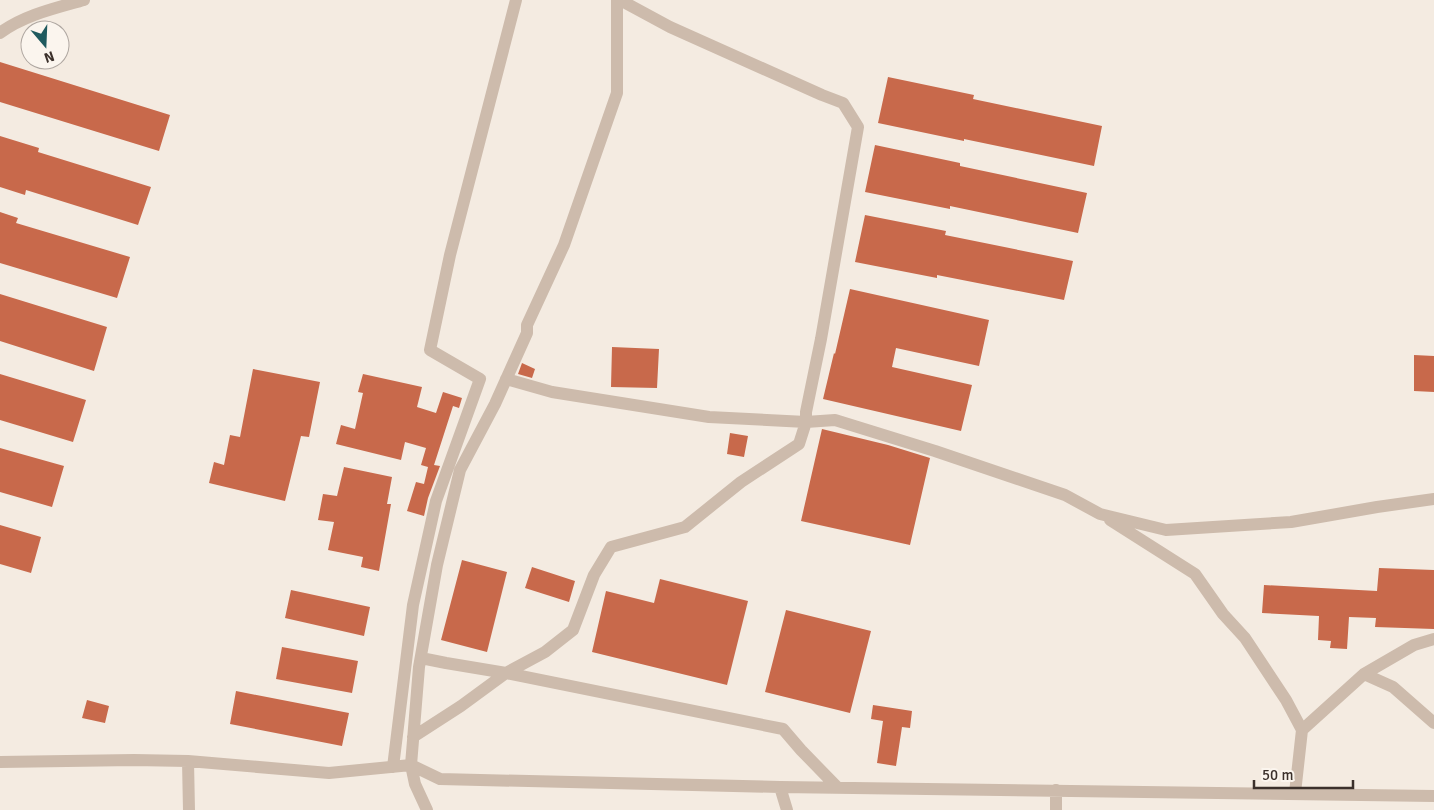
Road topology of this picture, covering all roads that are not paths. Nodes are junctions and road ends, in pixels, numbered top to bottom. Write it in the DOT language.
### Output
graph roads {
  1 [pos="84,0"];
  2 [pos="516,0"];
  3 [pos="618,0"];
  4 [pos="0,33"];
  5 [pos="506,379"];
  6 [pos="806,422"];
  7 [pos="1434,499"];
  8 [pos="1100,514"];
  9 [pos="1434,639"];
  10 [pos="421,658"];
  11 [pos="506,673"];
  12 [pos="1364,674"];
  13 [pos="1434,723"];
  14 [pos="1302,730"];
  15 [pos="413,736"];
  16 [pos="188,761"];
  17 [pos="0,762"];
  18 [pos="410,765"];
  19 [pos="393,767"];
  20 [pos="780,787"];
  21 [pos="837,787"];
  22 [pos="1056,790"];
  23 [pos="1295,793"];
  24 [pos="1434,796"];
  25 [pos="188,810"];
  26 [pos="427,810"];
  27 [pos="787,810"];
  28 [pos="1056,810"];
  1 -- 4 [label="street"];
  2 -- 19 [label="street"];
  3 -- 5 [label="street"];
  3 -- 6 [label="street"];
  5 -- 6 [label="street"];
  5 -- 10 [label="street"];
  6 -- 8 [label="street"];
  6 -- 11 [label="street"];
  7 -- 8 [label="street"];
  8 -- 14 [label="street"];
  9 -- 12 [label="street"];
  10 -- 11 [label="street"];
  10 -- 15 [label="street"];
  11 -- 15 [label="street"];
  11 -- 21 [label="street"];
  12 -- 13 [label="street"];
  12 -- 14 [label="street"];
  14 -- 23 [label="street"];
  15 -- 18 [label="street"];
  16 -- 17 [label="street"];
  16 -- 19 [label="street"];
  16 -- 25 [label="street"];
  18 -- 19 [label="street"];
  18 -- 20 [label="street"];
  18 -- 26 [label="street"];
  20 -- 21 [label="street"];
  20 -- 27 [label="street"];
  21 -- 22 [label="street"];
  22 -- 23 [label="street"];
  22 -- 28 [label="street"];
  23 -- 24 [label="street"];
}
